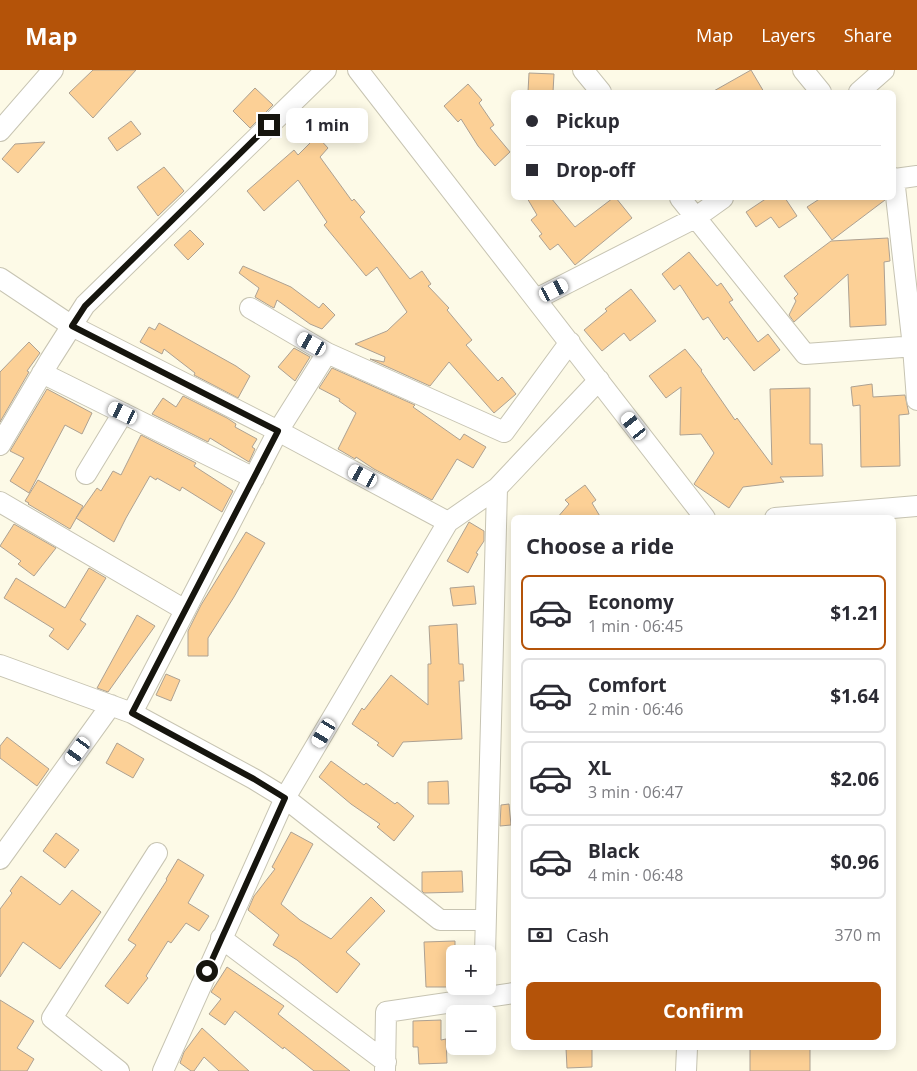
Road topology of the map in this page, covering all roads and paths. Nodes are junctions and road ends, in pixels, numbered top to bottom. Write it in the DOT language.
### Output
graph roads {
  1 [pos="53,70"];
  2 [pos="326,70"];
  3 [pos="358,70"];
  4 [pos="584,70"];
  5 [pos="804,70"];
  6 [pos="884,70"];
  7 [pos="599,90"];
  8 [pos="819,90"];
  9 [pos="861,90"];
  10 [pos="0,131"];
  11 [pos="917,176"];
  12 [pos="896,179"];
  13 [pos="896,195"];
  14 [pos="682,200"];
  15 [pos="720,200"];
  16 [pos="695,218"];
  17 [pos="0,278"];
  18 [pos="536,299"];
  19 [pos="250,308"];
  20 [pos="72,326"];
  21 [pos="570,342"];
  22 [pos="915,346"];
  23 [pos="327,353"];
  24 [pos="42,373"];
  25 [pos="599,380"];
  26 [pos="917,400"];
  27 [pos="123,413"];
  28 [pos="278,431"];
  29 [pos="0,444"];
  30 [pos="86,474"];
  31 [pos="254,478"];
  32 [pos="497,488"];
  33 [pos="0,502"];
  34 [pos="917,506"];
  35 [pos="702,515"];
  36 [pos="811,515"];
  37 [pos="448,522"];
  38 [pos="185,610"];
  39 [pos="0,665"];
  40 [pos="111,705"];
  41 [pos="132,713"];
  42 [pos="285,798"];
  43 [pos="157,853"];
  44 [pos="0,860"];
  45 [pos="486,920"];
  46 [pos="222,938"];
  47 [pos="485,945"];
  48 [pos="496,992"];
  49 [pos="511,993"];
  50 [pos="469,995"];
  51 [pos="687,1050"];
  52 [pos="386,1066"];
  53 [pos="119,1071"];
  54 [pos="163,1071"];
  55 [pos="686,1071"];
  1 -- 10 [label="street"];
  2 -- 20 [label="street"];
  3 -- 18 [label="street"];
  4 -- 7 [label="street"];
  5 -- 8 [label="street"];
  6 -- 9 [label="street"];
  11 -- 12 [label="street"];
  13 -- 22 [label="street"];
  14 -- 16 [label="street"];
  15 -- 16 [label="street"];
  16 -- 18 [label="street"];
  16 -- 22 [label="street"];
  17 -- 20 [label="street"];
  18 -- 21 [label="street"];
  19 -- 23 [label="street"];
  20 -- 24 [label="street"];
  20 -- 28 [label="street"];
  21 -- 23 [label="street"];
  21 -- 25 [label="street"];
  22 -- 26 [label="street"];
  23 -- 28 [label="street"];
  24 -- 27 [label="street"];
  24 -- 29 [label="street"];
  25 -- 32 [label="street"];
  25 -- 35 [label="street"];
  27 -- 30 [label="street"];
  27 -- 31 [label="street"];
  28 -- 31 [label="street"];
  28 -- 37 [label="street"];
  31 -- 38 [label="street"];
  32 -- 37 [label="street"];
  32 -- 45 [label="street"];
  33 -- 38 [label="street"];
  34 -- 36 [label="street"];
  37 -- 42 [label="street"];
  38 -- 41 [label="street"];
  39 -- 40 [label="street"];
  40 -- 41 [label="street"];
  40 -- 44 [label="street"];
  41 -- 42 [label="street"];
  42 -- 45 [label="street"];
  42 -- 46 [label="street"];
  43 -- 53 [label="street"];
  45 -- 47 [label="street"];
  46 -- 52 [label="street"];
  46 -- 54 [label="street"];
  48 -- 49 [label="street"];
  50 -- 52 [label="street"];
  51 -- 55 [label="street"];
}
